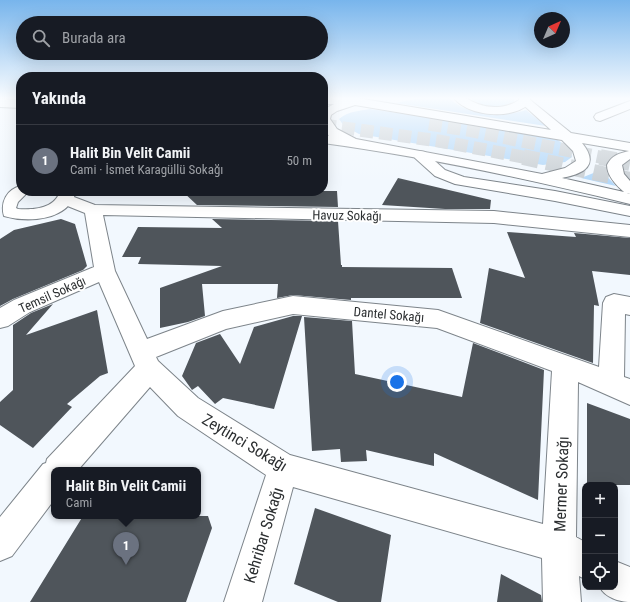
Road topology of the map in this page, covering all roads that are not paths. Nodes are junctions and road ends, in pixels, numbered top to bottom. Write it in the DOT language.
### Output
graph roads {
  1 [pos="328,126"];
  2 [pos="553,126"];
  3 [pos="566,126"];
  4 [pos="569,128"];
  5 [pos="328,140"];
  6 [pos="355,143"];
  7 [pos="630,146"];
  8 [pos="420,155"];
  9 [pos="630,155"];
  10 [pos="537,177"];
  11 [pos="630,189"];
  12 [pos="16,193"];
  13 [pos="16,195"];
  14 [pos="66,196"];
  15 [pos="73,196"];
  16 [pos="0,198"];
  17 [pos="630,199"];
  18 [pos="93,210"];
  19 [pos="630,211"];
  20 [pos="8,218"];
  21 [pos="630,231"];
  22 [pos="105,271"];
  23 [pos="630,306"];
  24 [pos="0,318"];
  25 [pos="145,361"];
  26 [pos="565,365"];
  27 [pos="620,388"];
  28 [pos="60,467"];
  29 [pos="283,469"];
  30 [pos="51,479"];
  31 [pos="0,544"];
  32 [pos="572,554"];
  33 [pos="618,581"];
  34 [pos="630,587"];
  35 [pos="243,602"];
  36 [pos="562,602"];
  1 -- 6 [label="main road"];
  2 -- 4 [label="main road"];
  3 -- 4 [label="main road"];
  4 -- 7 [label="main road"];
  4 -- 10 [label="main road"];
  5 -- 6 [label="main road"];
  6 -- 8 [label="main road"];
  8 -- 10 [label="main road"];
  8 -- 19 [label="main road"];
  9 -- 11 [label="main road"];
  10 -- 17 [label="main road"];
  12 -- 16 [label="main road"];
  13 -- 20 [label="main road"];
  14 -- 20 [label="main road"];
  15 -- 18 [label="main road, Havuz Sokağı"];
  18 -- 21 [label="main road, Havuz Sokağı"];
  18 -- 22 [label="main road, Zeytinci Sokağı"];
  22 -- 24 [label="main road, Temsil Sokağı"];
  22 -- 25 [label="main road, Zeytinci Sokağı"];
  23 -- 27 [label="main road"];
  25 -- 26 [label="main road, Dantel Sokağı"];
  25 -- 28 [label="main road"];
  25 -- 29 [label="main road, Zeytinci Sokağı"];
  26 -- 27 [label="main road, Dantel Sokağı"];
  26 -- 32 [label="main road, Mermer Sokağı"];
  29 -- 32 [label="main road, Zeytinci Sokağı"];
  29 -- 35 [label="main road, Kehribar Sokağı"];
  30 -- 31 [label="main road"];
  32 -- 36 [label="main road, Mermer Sokağı"];
  33 -- 34 [label="main road"];
}
